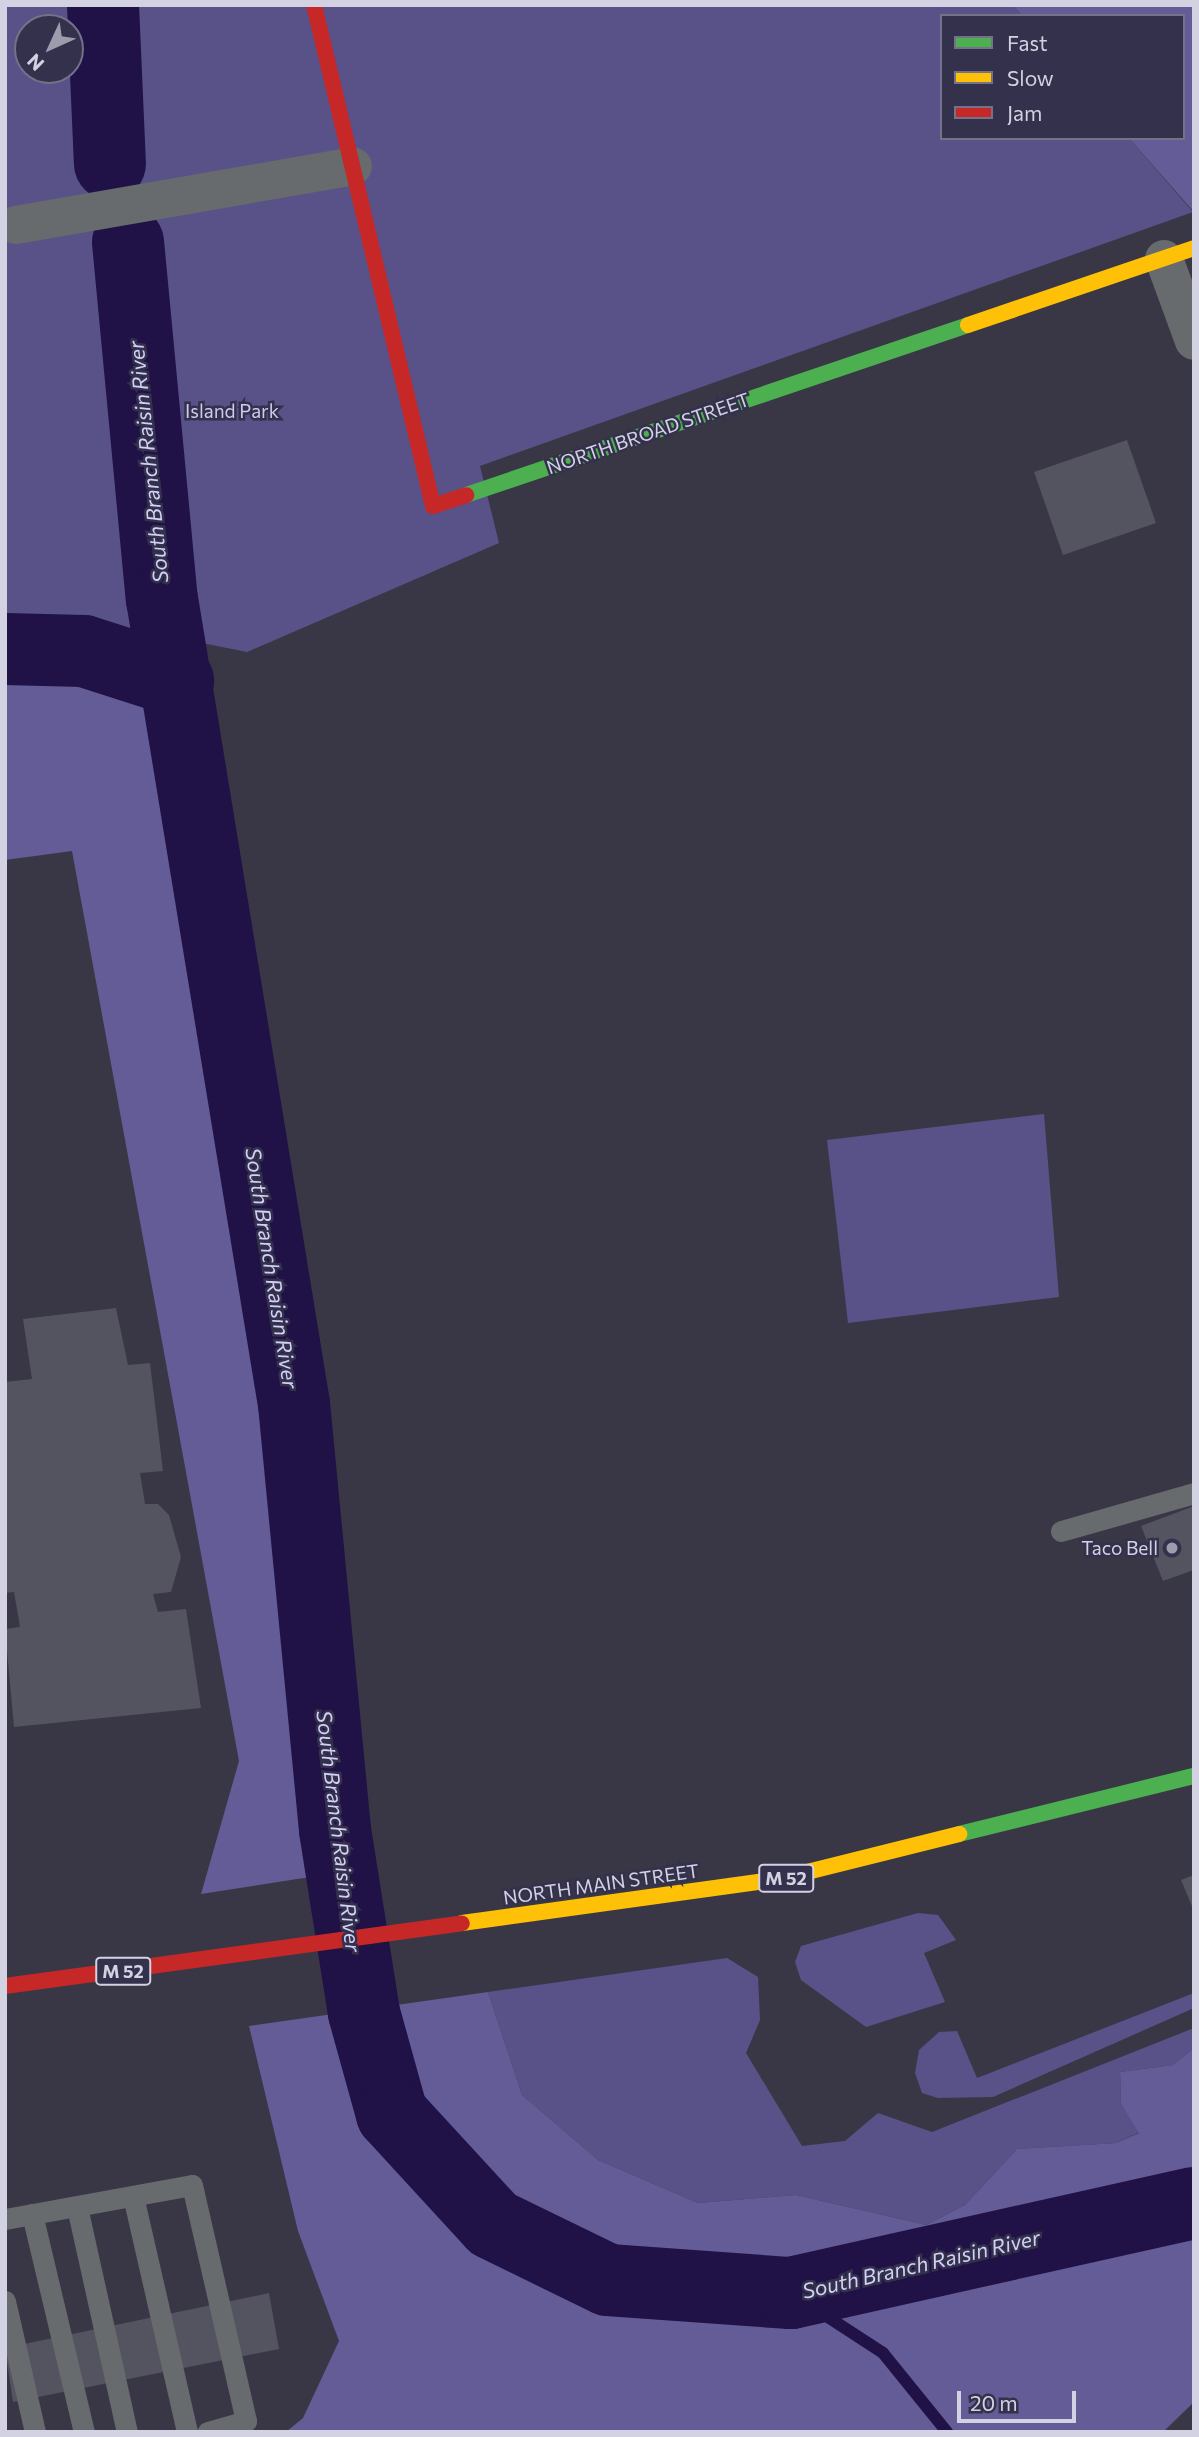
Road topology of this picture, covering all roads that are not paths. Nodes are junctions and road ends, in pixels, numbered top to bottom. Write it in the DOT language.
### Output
graph roads {
  1 [pos="314,5"];
  2 [pos="353,166"];
  3 [pos="11,224"];
  4 [pos="1179,254"];
  5 [pos="1194,341"];
  6 [pos="1194,1493"];
  7 [pos="1061,1531"];
  8 [pos="1194,1776"];
  9 [pos="5,1986"];
  10 [pos="133,2196"];
  11 [pos="77,2207"];
  12 [pos="32,2214"];
  13 [pos="5,2219"];
  14 [pos="5,2301"];
  15 [pos="35,2432"];
  16 [pos="84,2432"];
  17 [pos="127,2432"];
  18 [pos="187,2432"];
  19 [pos="208,2432"];
  1 -- 2 [label="street, NORTH BROAD STREET"];
  2 -- 3 [label="street"];
  2 -- 4 [label="street, NORTH BROAD STREET"];
  4 -- 5 [label="street"];
  6 -- 7 [label="lane"];
  8 -- 9 [label="street, NORTH MAIN STREET / M 52"];
  10 -- 11 [label="lane"];
  10 -- 18 [label="lane"];
  10 -- 19 [label="lane"];
  11 -- 12 [label="lane"];
  11 -- 17 [label="lane"];
  12 -- 13 [label="lane"];
  12 -- 16 [label="lane"];
  14 -- 15 [label="lane"];
}
